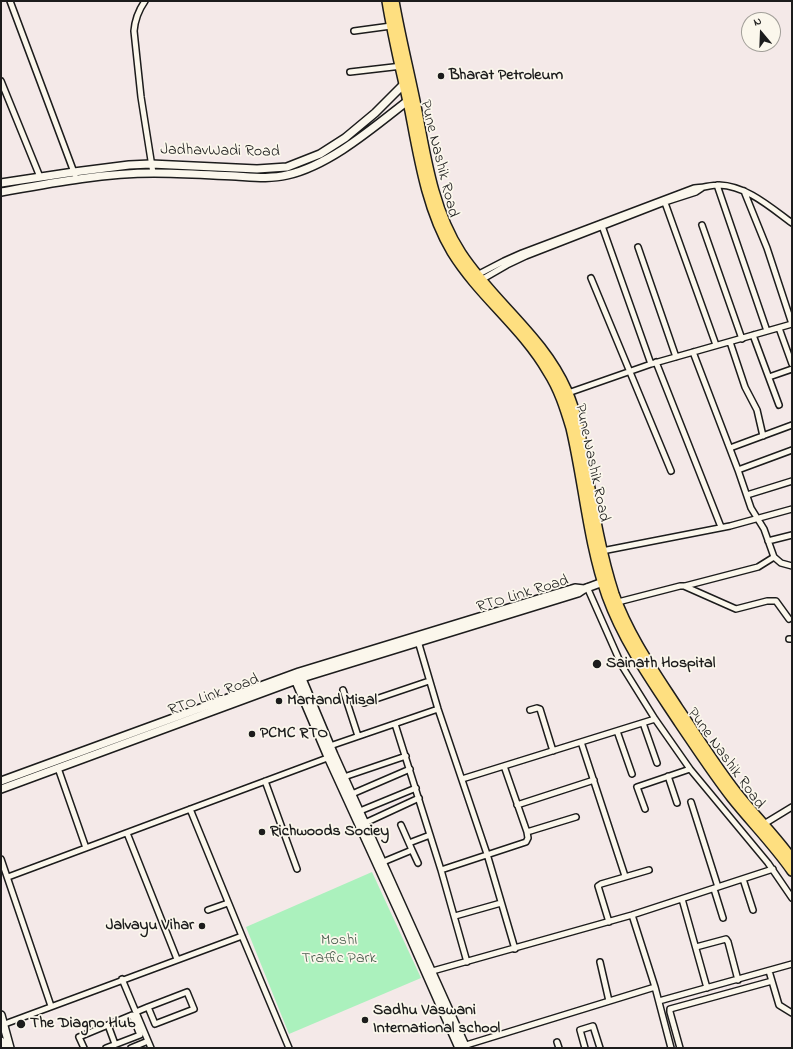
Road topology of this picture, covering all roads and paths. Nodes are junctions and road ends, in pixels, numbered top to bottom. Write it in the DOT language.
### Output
graph roads {
  1 [pos="10,1"];
  2 [pos="145,1"];
  3 [pos="388,1"];
  4 [pos="394,1"];
  5 [pos="392,26"];
  6 [pos="354,31"];
  7 [pos="403,66"];
  8 [pos="350,72"];
  9 [pos="1,82"];
  10 [pos="406,82"];
  11 [pos="411,99"];
  12 [pos="151,164"];
  13 [pos="74,172"];
  14 [pos="153,173"];
  15 [pos="40,177"];
  16 [pos="75,180"];
  17 [pos="1,183"];
  18 [pos="716,185"];
  19 [pos="744,191"];
  20 [pos="1,192"];
  21 [pos="664,200"];
  22 [pos="792,222"];
  23 [pos="601,225"];
  24 [pos="702,226"];
  25 [pos="638,247"];
  26 [pos="591,278"];
  27 [pos="477,279"];
  28 [pos="792,324"];
  29 [pos="779,328"];
  30 [pos="767,331"];
  31 [pos="754,335"];
  32 [pos="742,338"];
  33 [pos="730,342"];
  34 [pos="716,345"];
  35 [pos="693,352"];
  36 [pos="676,357"];
  37 [pos="654,363"];
  38 [pos="792,364"];
  39 [pos="792,369"];
  40 [pos="630,371"];
  41 [pos="769,377"];
  42 [pos="568,393"];
  43 [pos="779,405"];
  44 [pos="792,425"];
  45 [pos="763,436"];
  46 [pos="730,448"];
  47 [pos="792,450"];
  48 [pos="738,470"];
  49 [pos="671,471"];
  50 [pos="792,481"];
  51 [pos="747,495"];
  52 [pos="792,509"];
  53 [pos="758,519"];
  54 [pos="721,528"];
  55 [pos="792,534"];
  56 [pos="768,541"];
  57 [pos="602,551"];
  58 [pos="774,557"];
  59 [pos="792,566"];
  60 [pos="603,582"];
  61 [pos="684,586"];
  62 [pos="585,588"];
  63 [pos="618,602"];
  64 [pos="789,619"];
  65 [pos="417,639"];
  66 [pos="297,676"];
  67 [pos="430,681"];
  68 [pos="343,690"];
  69 [pos="364,703"];
  70 [pos="438,709"];
  71 [pos="530,710"];
  72 [pos="655,719"];
  73 [pos="643,722"];
  74 [pos="395,724"];
  75 [pos="617,731"];
  76 [pos="358,736"];
  77 [pos="581,742"];
  78 [pos="327,747"];
  79 [pos="553,751"];
  80 [pos="331,756"];
  81 [pos="406,756"];
  82 [pos="657,763"];
  83 [pos="504,766"];
  84 [pos="58,768"];
  85 [pos="410,769"];
  86 [pos="690,769"];
  87 [pos="632,774"];
  88 [pos="668,776"];
  89 [pos="344,778"];
  90 [pos="462,779"];
  91 [pos="594,780"];
  92 [pos="1,781"];
  93 [pos="265,781"];
  94 [pos="416,788"];
  95 [pos="1,789"];
  96 [pos="352,794"];
  97 [pos="419,798"];
  98 [pos="691,802"];
  99 [pos="677,803"];
  100 [pos="517,805"];
  101 [pos="792,807"];
  102 [pos="190,809"];
  103 [pos="645,809"];
  104 [pos="360,812"];
  105 [pos="576,817"];
  106 [pos="365,823"];
  107 [pos="764,824"];
  108 [pos="400,825"];
  109 [pos="527,832"];
  110 [pos="126,833"];
  111 [pos="430,835"];
  112 [pos="409,843"];
  113 [pos="86,848"];
  114 [pos="412,850"];
  115 [pos="487,854"];
  116 [pos="1,858"];
  117 [pos="792,858"];
  118 [pos="382,862"];
  119 [pos="418,863"];
  120 [pos="297,869"];
  121 [pos="773,869"];
  122 [pos="441,870"];
  123 [pos="649,870"];
  124 [pos="792,871"];
  125 [pos="625,876"];
  126 [pos="8,877"];
  127 [pos="743,879"];
  128 [pos="716,888"];
  129 [pos="792,898"];
  130 [pos="682,899"];
  131 [pos="228,903"];
  132 [pos="501,903"];
  133 [pos="208,910"];
  134 [pos="753,910"];
  135 [pos="632,915"];
  136 [pos="455,916"];
  137 [pos="723,918"];
  138 [pos="609,922"];
  139 [pos="242,936"];
  140 [pos="696,947"];
  141 [pos="515,948"];
  142 [pos="177,960"];
  143 [pos="467,962"];
  144 [pos="600,962"];
  145 [pos="792,964"];
  146 [pos="769,971"];
  147 [pos="429,973"];
  148 [pos="122,979"];
  149 [pos="738,980"];
  150 [pos="772,981"];
  151 [pos="655,987"];
  152 [pos="707,988"];
  153 [pos="609,1001"];
  154 [pos="659,1001"];
  155 [pos="52,1006"];
  156 [pos="148,1006"];
  157 [pos="136,1012"];
  158 [pos="792,1013"];
  159 [pos="1,1015"];
  160 [pos="136,1019"];
  161 [pos="2,1025"];
  162 [pos="108,1025"];
  163 [pos="1,1041"];
  164 [pos="148,1041"];
  165 [pos="557,1042"];
  166 [pos="115,1044"];
  167 [pos="462,1047"];
  168 [pos="3,1048"];
  169 [pos="10,1048"];
  170 [pos="84,1048"];
  171 [pos="106,1048"];
  172 [pos="131,1048"];
  173 [pos="152,1048"];
  174 [pos="289,1048"];
  175 [pos="559,1048"];
  176 [pos="585,1048"];
  177 [pos="600,1048"];
  178 [pos="671,1048"];
  179 [pos="680,1048"];
  1 -- 13 [label="street"];
  2 -- 12 [label="street"];
  3 -- 5 [label="highway, Pune Nashik Road"];
  4 -- 7 [label="highway, Pune Nashik Road"];
  5 -- 6 [label="street"];
  5 -- 7 [label="highway, Pune Nashik Road"];
  7 -- 8 [label="street"];
  7 -- 10 [label="highway, Pune Nashik Road"];
  9 -- 15 [label="street"];
  10 -- 11 [label="highway, Pune Nashik Road"];
  10 -- 12 [label="main road, JadhavWadi Road"];
  11 -- 14 [label="main road, JadhavWadi Road"];
  11 -- 27 [label="highway, Pune Nashik Road"];
  12 -- 13 [label="main road, JadhavWadi Road"];
  12 -- 14 [label="street"];
  13 -- 15 [label="main road, JadhavWadi Road"];
  13 -- 16 [label="street"];
  14 -- 16 [label="main road, JadhavWadi Road"];
  15 -- 17 [label="main road, JadhavWadi Road"];
  16 -- 20 [label="main road, JadhavWadi Road"];
  18 -- 19 [label="street"];
  18 -- 21 [label="street"];
  18 -- 30 [label="street"];
  19 -- 22 [label="street"];
  19 -- 28 [label="street"];
  21 -- 23 [label="street"];
  21 -- 34 [label="street"];
  23 -- 27 [label="street"];
  23 -- 37 [label="street"];
  24 -- 32 [label="street"];
  25 -- 36 [label="street"];
  26 -- 40 [label="street"];
  27 -- 42 [label="highway, Pune Nashik Road"];
  27 -- 60 [label="highway, Pune Nashik Road"];
  28 -- 29 [label="street"];
  29 -- 30 [label="street"];
  29 -- 38 [label="street"];
  30 -- 31 [label="street"];
  31 -- 32 [label="street"];
  31 -- 41 [label="street"];
  32 -- 33 [label="street"];
  33 -- 34 [label="street"];
  33 -- 45 [label="street"];
  34 -- 35 [label="street"];
  35 -- 36 [label="street"];
  35 -- 46 [label="street"];
  36 -- 37 [label="street"];
  37 -- 40 [label="street"];
  37 -- 54 [label="street"];
  39 -- 41 [label="street"];
  40 -- 42 [label="street"];
  40 -- 49 [label="street"];
  41 -- 43 [label="street"];
  42 -- 57 [label="highway, Pune Nashik Road"];
  44 -- 45 [label="street"];
  45 -- 46 [label="street"];
  46 -- 48 [label="street"];
  47 -- 48 [label="street"];
  48 -- 51 [label="street"];
  50 -- 51 [label="street"];
  51 -- 53 [label="street"];
  52 -- 53 [label="street"];
  53 -- 54 [label="street"];
  53 -- 56 [label="street"];
  54 -- 57 [label="street"];
  55 -- 56 [label="street"];
  56 -- 58 [label="street"];
  57 -- 63 [label="highway, Pune Nashik Road"];
  58 -- 59 [label="street"];
  58 -- 61 [label="street"];
  60 -- 62 [label="main road, RTO Link Road"];
  60 -- 124 [label="highway, Pune Nashik Road"];
  61 -- 63 [label="street"];
  61 -- 64 [label="street"];
  62 -- 65 [label="main road, RTO Link Road"];
  62 -- 72 [label="street"];
  63 -- 107 [label="highway, Pune Nashik Road"];
  65 -- 66 [label="main road, RTO Link Road"];
  65 -- 67 [label="street"];
  66 -- 78 [label="main road"];
  66 -- 84 [label="main road, RTO Link Road"];
  66 -- 92 [label="main road, RTO Link Road"];
  67 -- 69 [label="street"];
  67 -- 70 [label="street"];
  68 -- 76 [label="street"];
  70 -- 74 [label="street"];
  70 -- 90 [label="street"];
  71 -- 79 [label="street"];
  72 -- 73 [label="street"];
  72 -- 86 [label="street"];
  73 -- 75 [label="street"];
  73 -- 82 [label="street"];
  74 -- 76 [label="street"];
  74 -- 81 [label="street"];
  75 -- 77 [label="street"];
  75 -- 87 [label="street"];
  76 -- 78 [label="street"];
  77 -- 79 [label="street"];
  77 -- 91 [label="street"];
  78 -- 80 [label="main road"];
  79 -- 83 [label="street"];
  80 -- 89 [label="main road"];
  80 -- 93 [label="street"];
  80 -- 147 [label="main road"];
  81 -- 85 [label="street"];
  81 -- 89 [label="street"];
  83 -- 90 [label="street"];
  83 -- 100 [label="street"];
  84 -- 95 [label="main road, RTO Link Road"];
  84 -- 113 [label="street"];
  85 -- 94 [label="street"];
  85 -- 96 [label="street"];
  86 -- 88 [label="street"];
  86 -- 121 [label="street"];
  88 -- 99 [label="street"];
  88 -- 103 [label="street"];
  89 -- 96 [label="main road"];
  90 -- 115 [label="street"];
  91 -- 100 [label="street"];
  91 -- 125 [label="street"];
  93 -- 102 [label="street"];
  93 -- 120 [label="street"];
  94 -- 97 [label="street"];
  94 -- 104 [label="street"];
  96 -- 104 [label="main road"];
  97 -- 106 [label="street"];
  97 -- 111 [label="street"];
  98 -- 128 [label="street"];
  100 -- 109 [label="street"];
  101 -- 107 [label="street"];
  102 -- 110 [label="street"];
  102 -- 131 [label="street"];
  104 -- 106 [label="main road"];
  105 -- 109 [label="street"];
  106 -- 118 [label="main road"];
  107 -- 117 [label="highway, Pune Nashik Road"];
  108 -- 112 [label="street"];
  109 -- 115 [label="street"];
  110 -- 113 [label="street"];
  110 -- 142 [label="street"];
  111 -- 112 [label="street"];
  111 -- 122 [label="street"];
  112 -- 114 [label="street"];
  113 -- 126 [label="street"];
  114 -- 118 [label="street"];
  114 -- 119 [label="street"];
  115 -- 122 [label="street"];
  115 -- 132 [label="street"];
  116 -- 126 [label="street"];
  118 -- 147 [label="main road"];
  121 -- 127 [label="street"];
  121 -- 129 [label="street"];
  122 -- 136 [label="street"];
  123 -- 125 [label="street"];
  125 -- 138 [label="street"];
  126 -- 155 [label="street"];
  127 -- 128 [label="street"];
  127 -- 134 [label="street"];
  128 -- 130 [label="street"];
  128 -- 137 [label="street"];
  130 -- 135 [label="street"];
  130 -- 140 [label="street"];
  131 -- 133 [label="street"];
  131 -- 139 [label="street"];
  132 -- 136 [label="street"];
  132 -- 141 [label="street"];
  135 -- 138 [label="street"];
  135 -- 151 [label="street"];
  136 -- 143 [label="street"];
  138 -- 141 [label="street"];
  139 -- 142 [label="street"];
  139 -- 174 [label="street"];
  140 -- 149 [label="street"];
  140 -- 152 [label="street"];
  141 -- 143 [label="street"];
  142 -- 148 [label="street"];
  143 -- 147 [label="street"];
  144 -- 153 [label="street"];
  145 -- 146 [label="street"];
  146 -- 149 [label="street"];
  146 -- 150 [label="street"];
  147 -- 167 [label="main road"];
  148 -- 155 [label="street"];
  148 -- 157 [label="street"];
  149 -- 152 [label="street"];
  150 -- 158 [label="street"];
  150 -- 179 [label="street"];
  151 -- 153 [label="street"];
  151 -- 154 [label="street"];
  152 -- 154 [label="street"];
  153 -- 167 [label="street"];
  154 -- 178 [label="street"];
  155 -- 161 [label="street"];
  156 -- 156 [label="street"];
  156 -- 157 [label="street"];
  157 -- 160 [label="street"];
  159 -- 161 [label="main road"];
  160 -- 162 [label="street"];
  160 -- 164 [label="street"];
  160 -- 166 [label="street"];
  161 -- 169 [label="main road"];
  162 -- 166 [label="street"];
  162 -- 170 [label="street"];
  163 -- 168 [label="main road"];
  164 -- 172 [label="street"];
  164 -- 173 [label="street"];
  165 -- 175 [label="street"];
  166 -- 171 [label="street"];
  176 -- 177 [label="street"];
}
